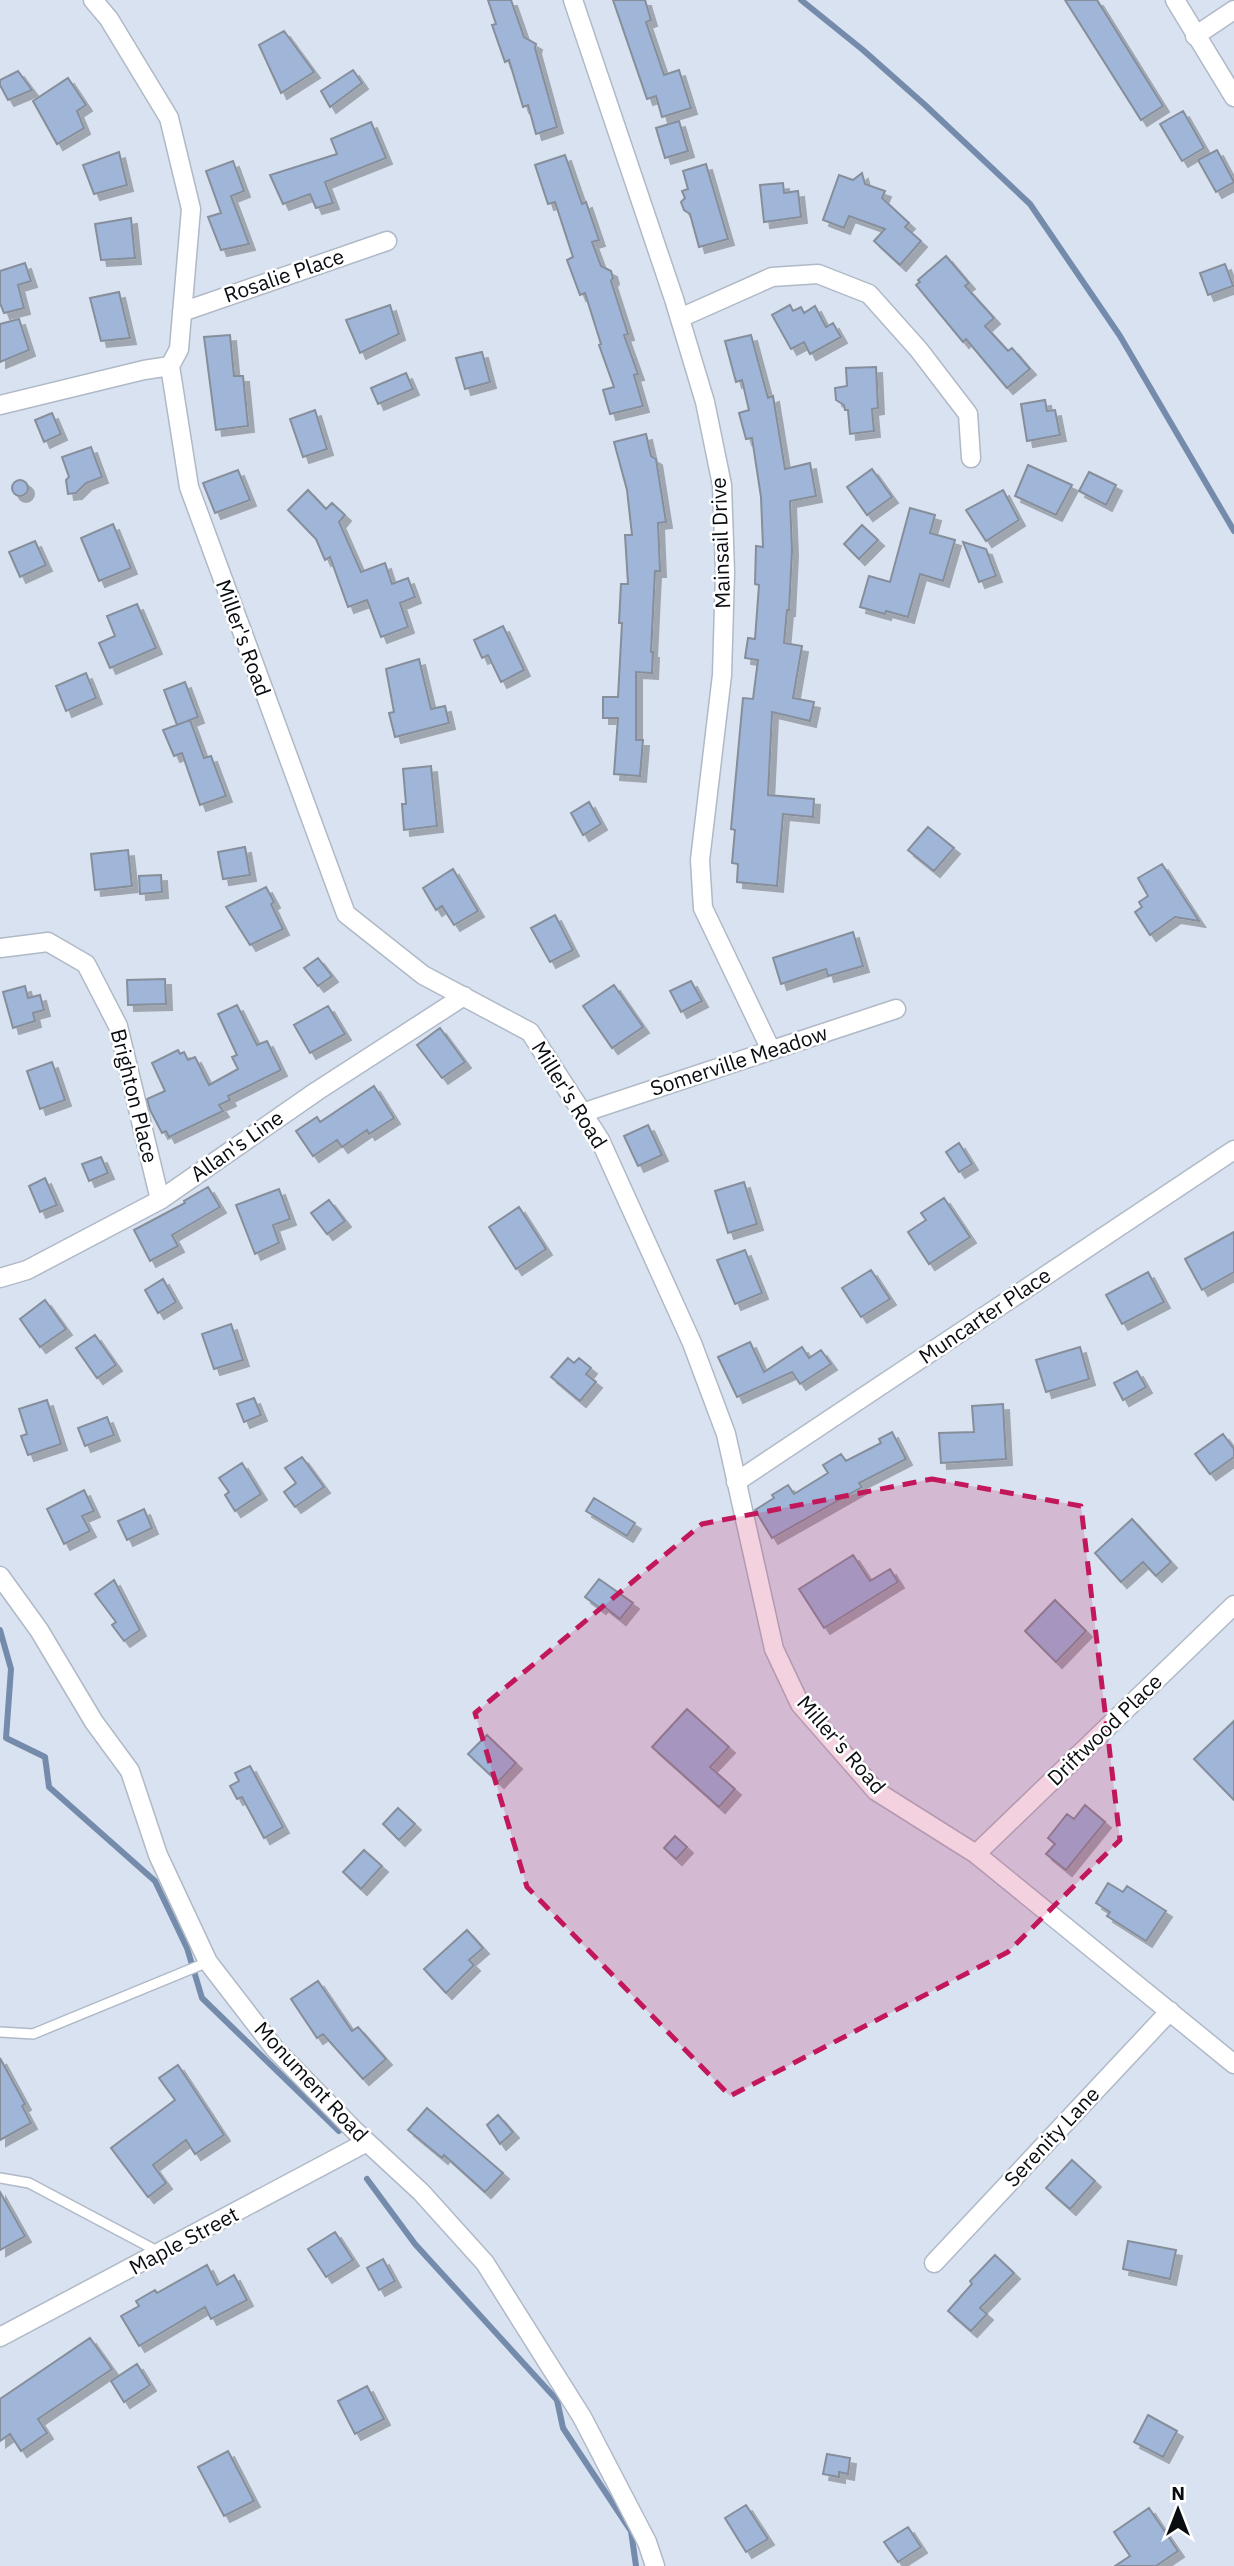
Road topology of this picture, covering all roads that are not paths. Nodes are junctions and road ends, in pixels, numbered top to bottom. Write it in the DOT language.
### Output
graph roads {
  1 [pos="93,0"];
  2 [pos="573,0"];
  3 [pos="1175,0"];
  4 [pos="1234,10"];
  5 [pos="1195,36"];
  6 [pos="1234,97"];
  7 [pos="387,241"];
  8 [pos="182,312"];
  9 [pos="680,318"];
  10 [pos="170,366"];
  11 [pos="0,405"];
  12 [pos="971,458"];
  13 [pos="0,948"];
  14 [pos="464,996"];
  15 [pos="896,1009"];
  16 [pos="772,1050"];
  17 [pos="582,1113"];
  18 [pos="1234,1150"];
  19 [pos="160,1200"];
  20 [pos="0,1278"];
  21 [pos="736,1482"];
  22 [pos="0,1576"];
  23 [pos="1234,1605"];
  24 [pos="976,1854"];
  25 [pos="208,1962"];
  26 [pos="1170,2011"];
  27 [pos="0,2032"];
  28 [pos="1234,2064"];
  29 [pos="367,2142"];
  30 [pos="0,2178"];
  31 [pos="161,2253"];
  32 [pos="934,2263"];
  33 [pos="0,2337"];
  34 [pos="655,2566"];
  1 -- 8 [label="street, Miller's Road"];
  2 -- 9 [label="street, Mainsail Drive"];
  3 -- 5 [label="street"];
  4 -- 5 [label="street"];
  5 -- 6 [label="street"];
  7 -- 8 [label="street, Rosalie Place"];
  8 -- 10 [label="street, Miller's Road"];
  9 -- 12 [label="street"];
  9 -- 16 [label="street, Mainsail Drive"];
  10 -- 11 [label="street"];
  10 -- 14 [label="street, Miller's Road"];
  13 -- 19 [label="street, Brighton Place"];
  14 -- 17 [label="street, Miller's Road"];
  14 -- 19 [label="street, Allan's Line"];
  15 -- 16 [label="street, Somerville Meadow"];
  16 -- 17 [label="street, Somerville Meadow"];
  17 -- 21 [label="street, Miller's Road"];
  18 -- 21 [label="street, Muncarter Place"];
  19 -- 20 [label="street, Allan's Line"];
  21 -- 24 [label="street, Miller's Road"];
  22 -- 25 [label="street, Monument Road"];
  23 -- 24 [label="street, Driftwood Place"];
  24 -- 26 [label="street, Miller's Road"];
  25 -- 27 [label="lane"];
  25 -- 29 [label="street, Monument Road"];
  26 -- 28 [label="street, Miller's Road"];
  26 -- 32 [label="street, Serenity Lane"];
  29 -- 31 [label="street, Maple Street"];
  29 -- 34 [label="street, Monument Road"];
  30 -- 31 [label="lane"];
  31 -- 33 [label="street, Maple Street"];
}
